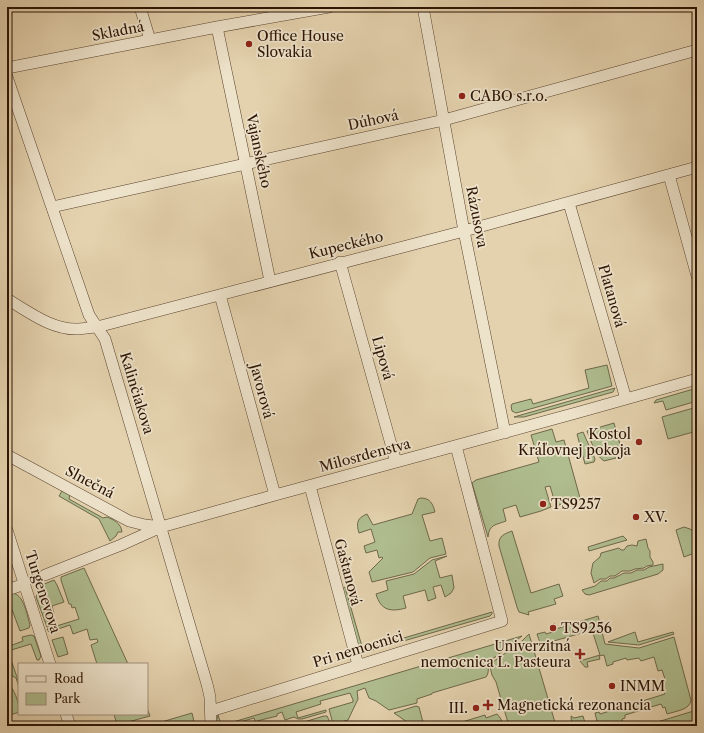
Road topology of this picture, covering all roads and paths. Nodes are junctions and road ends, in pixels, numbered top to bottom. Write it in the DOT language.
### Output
graph roads {
  1 [pos="140,7"];
  2 [pos="329,7"];
  3 [pos="423,7"];
  4 [pos="217,27"];
  5 [pos="150,40"];
  6 [pos="697,50"];
  7 [pos="7,68"];
  8 [pos="7,77"];
  9 [pos="444,120"];
  10 [pos="246,163"];
  11 [pos="697,167"];
  12 [pos="668,175"];
  13 [pos="569,203"];
  14 [pos="52,207"];
  15 [pos="464,231"];
  16 [pos="340,262"];
  17 [pos="697,276"];
  18 [pos="270,281"];
  19 [pos="220,295"];
  20 [pos="7,299"];
  21 [pos="97,327"];
  22 [pos="697,378"];
  23 [pos="626,399"];
  24 [pos="505,433"];
  25 [pos="456,446"];
  26 [pos="7,454"];
  27 [pos="396,462"];
  28 [pos="310,486"];
  29 [pos="274,495"];
  30 [pos="161,527"];
  31 [pos="7,530"];
  32 [pos="45,575"];
  33 [pos="24,584"];
  34 [pos="7,590"];
  35 [pos="50,663"];
  36 [pos="358,665"];
  37 [pos="211,711"];
  38 [pos="66,715"];
  39 [pos="70,726"];
  40 [pos="211,726"];
  1 -- 5 [label="street"];
  2 -- 4 [label="street, Skladná"];
  3 -- 9 [label="street, Rázusova"];
  4 -- 5 [label="street, Skladná"];
  4 -- 10 [label="street, Vajanského"];
  5 -- 7 [label="street, Skladná"];
  6 -- 9 [label="street, Dúhová"];
  8 -- 14 [label="street, Kalinčiakova"];
  9 -- 10 [label="street, Dúhová"];
  9 -- 15 [label="street, Rázusova"];
  10 -- 14 [label="street, Dúhová"];
  10 -- 18 [label="street, Vajanského"];
  11 -- 12 [label="street, Kupeckého"];
  12 -- 13 [label="street, Kupeckého"];
  12 -- 17 [label="street"];
  13 -- 15 [label="street, Kupeckého"];
  13 -- 23 [label="street, Platanová"];
  14 -- 21 [label="street, Kalinčiakova"];
  15 -- 16 [label="street, Kupeckého"];
  15 -- 24 [label="street, Rázusova"];
  16 -- 18 [label="street, Kupeckého"];
  16 -- 27 [label="street, Lipová"];
  18 -- 19 [label="street, Kupeckého"];
  19 -- 21 [label="street, Kupeckého"];
  19 -- 29 [label="street, Javorová"];
  20 -- 21 [label="street, Kupeckého"];
  21 -- 30 [label="street, Kalinčiakova"];
  22 -- 23 [label="street, Milosrdenstva"];
  23 -- 24 [label="street, Milosrdenstva"];
  24 -- 25 [label="street, Milosrdenstva"];
  25 -- 27 [label="street, Milosrdenstva"];
  25 -- 36 [label="street, Pri nemocnici"];
  26 -- 30 [label="street, Slnečná"];
  27 -- 28 [label="street, Milosrdenstva"];
  28 -- 29 [label="street, Milosrdenstva"];
  28 -- 36 [label="street, Gaštanová"];
  29 -- 30 [label="street, Milosrdenstva"];
  30 -- 32 [label="street, Milosrdenstva"];
  30 -- 37 [label="street, Kalinčiakova"];
  31 -- 33 [label="street, Turgenevova"];
  33 -- 34 [label="street"];
  33 -- 35 [label="street, Turgenevova"];
  36 -- 37 [label="street, Pri nemocnici"];
  37 -- 40 [label="street, Kalinčiakova"];
  38 -- 39 [label="street"];
}
